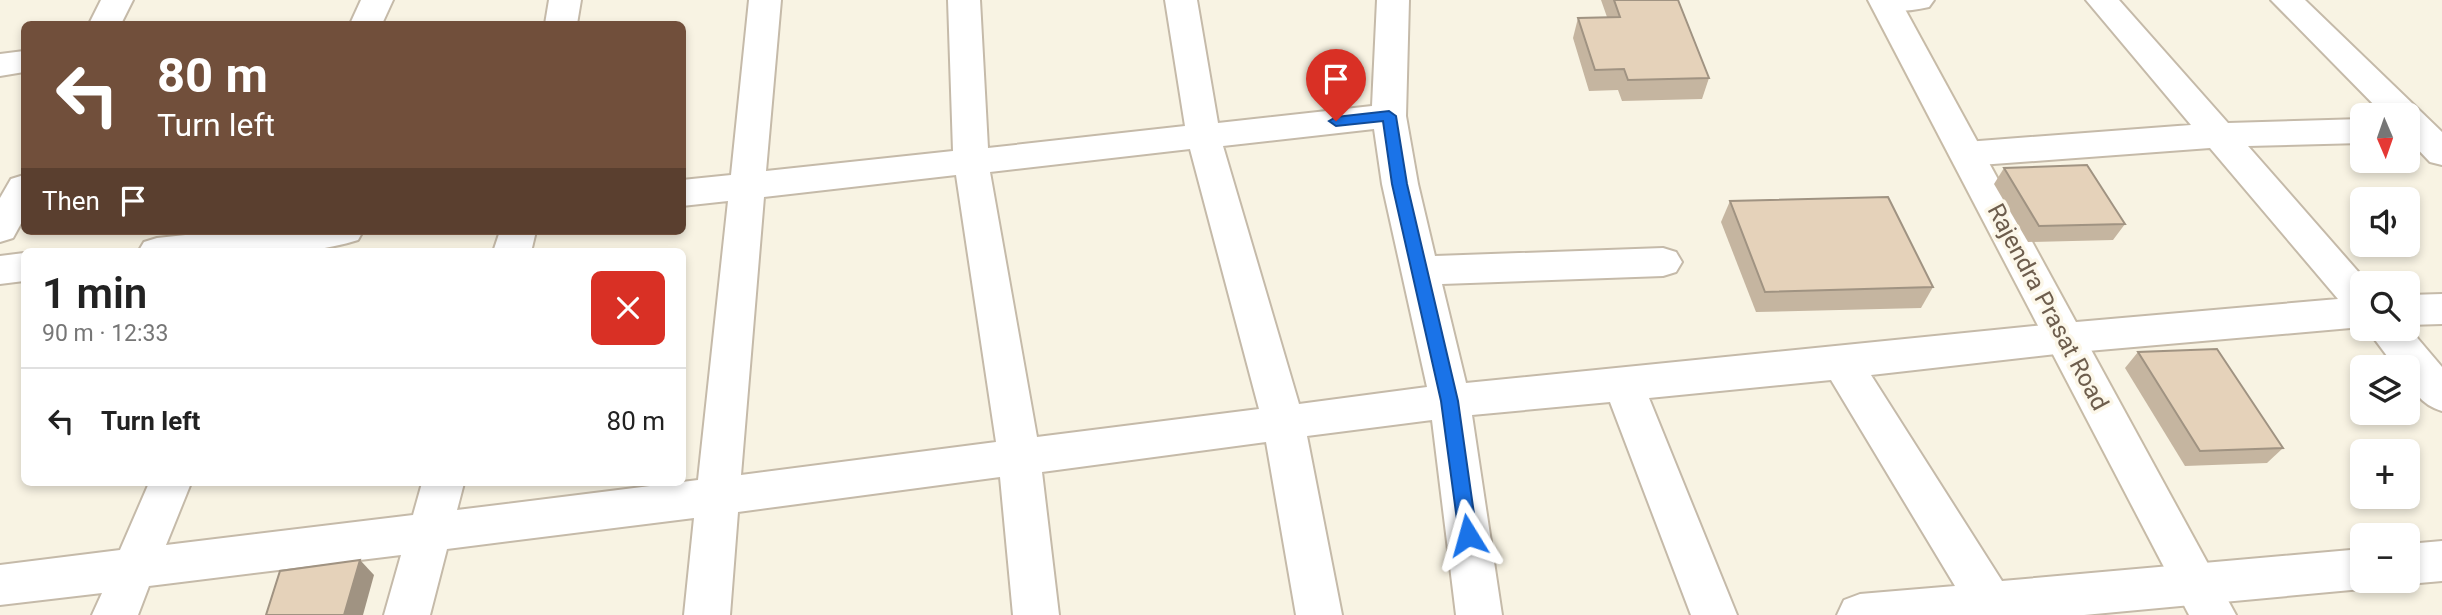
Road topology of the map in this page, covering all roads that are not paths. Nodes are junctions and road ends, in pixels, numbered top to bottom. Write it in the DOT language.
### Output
graph roads {
  1 [pos="117,0"];
  2 [pos="377,0"];
  3 [pos="565,0"];
  4 [pos="765,0"];
  5 [pos="964,0"];
  6 [pos="1181,0"];
  7 [pos="1393,0"];
  8 [pos="2102,0"];
  9 [pos="2287,0"];
  10 [pos="1896,1"];
  11 [pos="107,21"];
  12 [pos="367,21"];
  13 [pos="562,21"];
  14 [pos="21,62"];
  15 [pos="0,65"];
  16 [pos="1389,116"];
  17 [pos="2421,129"];
  18 [pos="2350,131"];
  19 [pos="1203,135"];
  20 [pos="2220,135"];
  21 [pos="1966,154"];
  22 [pos="971,160"];
  23 [pos="746,185"];
  24 [pos="686,192"];
  25 [pos="21,193"];
  26 [pos="0,229"];
  27 [pos="316,235"];
  28 [pos="272,241"];
  29 [pos="199,248"];
  30 [pos="1663,262"];
  31 [pos="21,267"];
  32 [pos="0,270"];
  33 [pos="1420,271"];
  34 [pos="2350,287"];
  35 [pos="2442,309"];
  36 [pos="2420,310"];
  37 [pos="2350,313"];
  38 [pos="2065,338"];
  39 [pos="2397,341"];
  40 [pos="1842,363"];
  41 [pos="1625,386"];
  42 [pos="2442,395"];
  43 [pos="1450,401"];
  44 [pos="1284,424"];
  45 [pos="1019,457"];
  46 [pos="169,486"];
  47 [pos="442,486"];
  48 [pos="719,494"];
  49 [pos="429,530"];
  50 [pos="2442,561"];
  51 [pos="2420,563"];
  52 [pos="134,569"];
  53 [pos="2350,571"];
  54 [pos="0,585"];
  55 [pos="2205,600"];
  56 [pos="1994,608"];
  57 [pos="115,615"];
  58 [pos="407,615"];
  59 [pos="707,615"];
  60 [pos="1036,615"];
  61 [pos="1319,615"];
  62 [pos="1479,615"];
  63 [pos="1714,615"];
  64 [pos="1860,615"];
  1 -- 11 [label="street"];
  2 -- 12 [label="street"];
  3 -- 13 [label="street"];
  4 -- 23 [label="street"];
  5 -- 22 [label="street"];
  6 -- 19 [label="street"];
  7 -- 16 [label="street"];
  8 -- 20 [label="street"];
  9 -- 17 [label="street"];
  10 -- 21 [label="street, Rajendra Prasat Road"];
  14 -- 15 [label="street"];
  16 -- 19 [label="street"];
  16 -- 33 [label="street"];
  18 -- 20 [label="street"];
  19 -- 22 [label="street"];
  19 -- 44 [label="street"];
  20 -- 21 [label="street"];
  20 -- 34 [label="street"];
  21 -- 38 [label="street, Rajendra Prasat Road"];
  22 -- 23 [label="street"];
  22 -- 45 [label="street"];
  23 -- 24 [label="street"];
  23 -- 48 [label="street"];
  25 -- 26 [label="street"];
  27 -- 28 [label="street"];
  28 -- 29 [label="street"];
  30 -- 33 [label="street"];
  31 -- 32 [label="street"];
  33 -- 43 [label="street"];
  35 -- 36 [label="street"];
  37 -- 38 [label="street"];
  38 -- 40 [label="street"];
  38 -- 55 [label="street, Rajendra Prasat Road"];
  39 -- 42 [label="street"];
  40 -- 41 [label="street"];
  40 -- 56 [label="street"];
  41 -- 43 [label="street"];
  41 -- 63 [label="street"];
  43 -- 44 [label="street"];
  43 -- 62 [label="street"];
  44 -- 45 [label="street"];
  44 -- 61 [label="street"];
  45 -- 48 [label="street"];
  45 -- 60 [label="street"];
  46 -- 52 [label="street"];
  47 -- 49 [label="street"];
  48 -- 49 [label="street"];
  48 -- 59 [label="street"];
  49 -- 52 [label="street"];
  49 -- 58 [label="street"];
  50 -- 51 [label="street"];
  52 -- 54 [label="street"];
  52 -- 57 [label="street"];
  53 -- 55 [label="street"];
  55 -- 56 [label="street"];
  56 -- 64 [label="street"];
}
